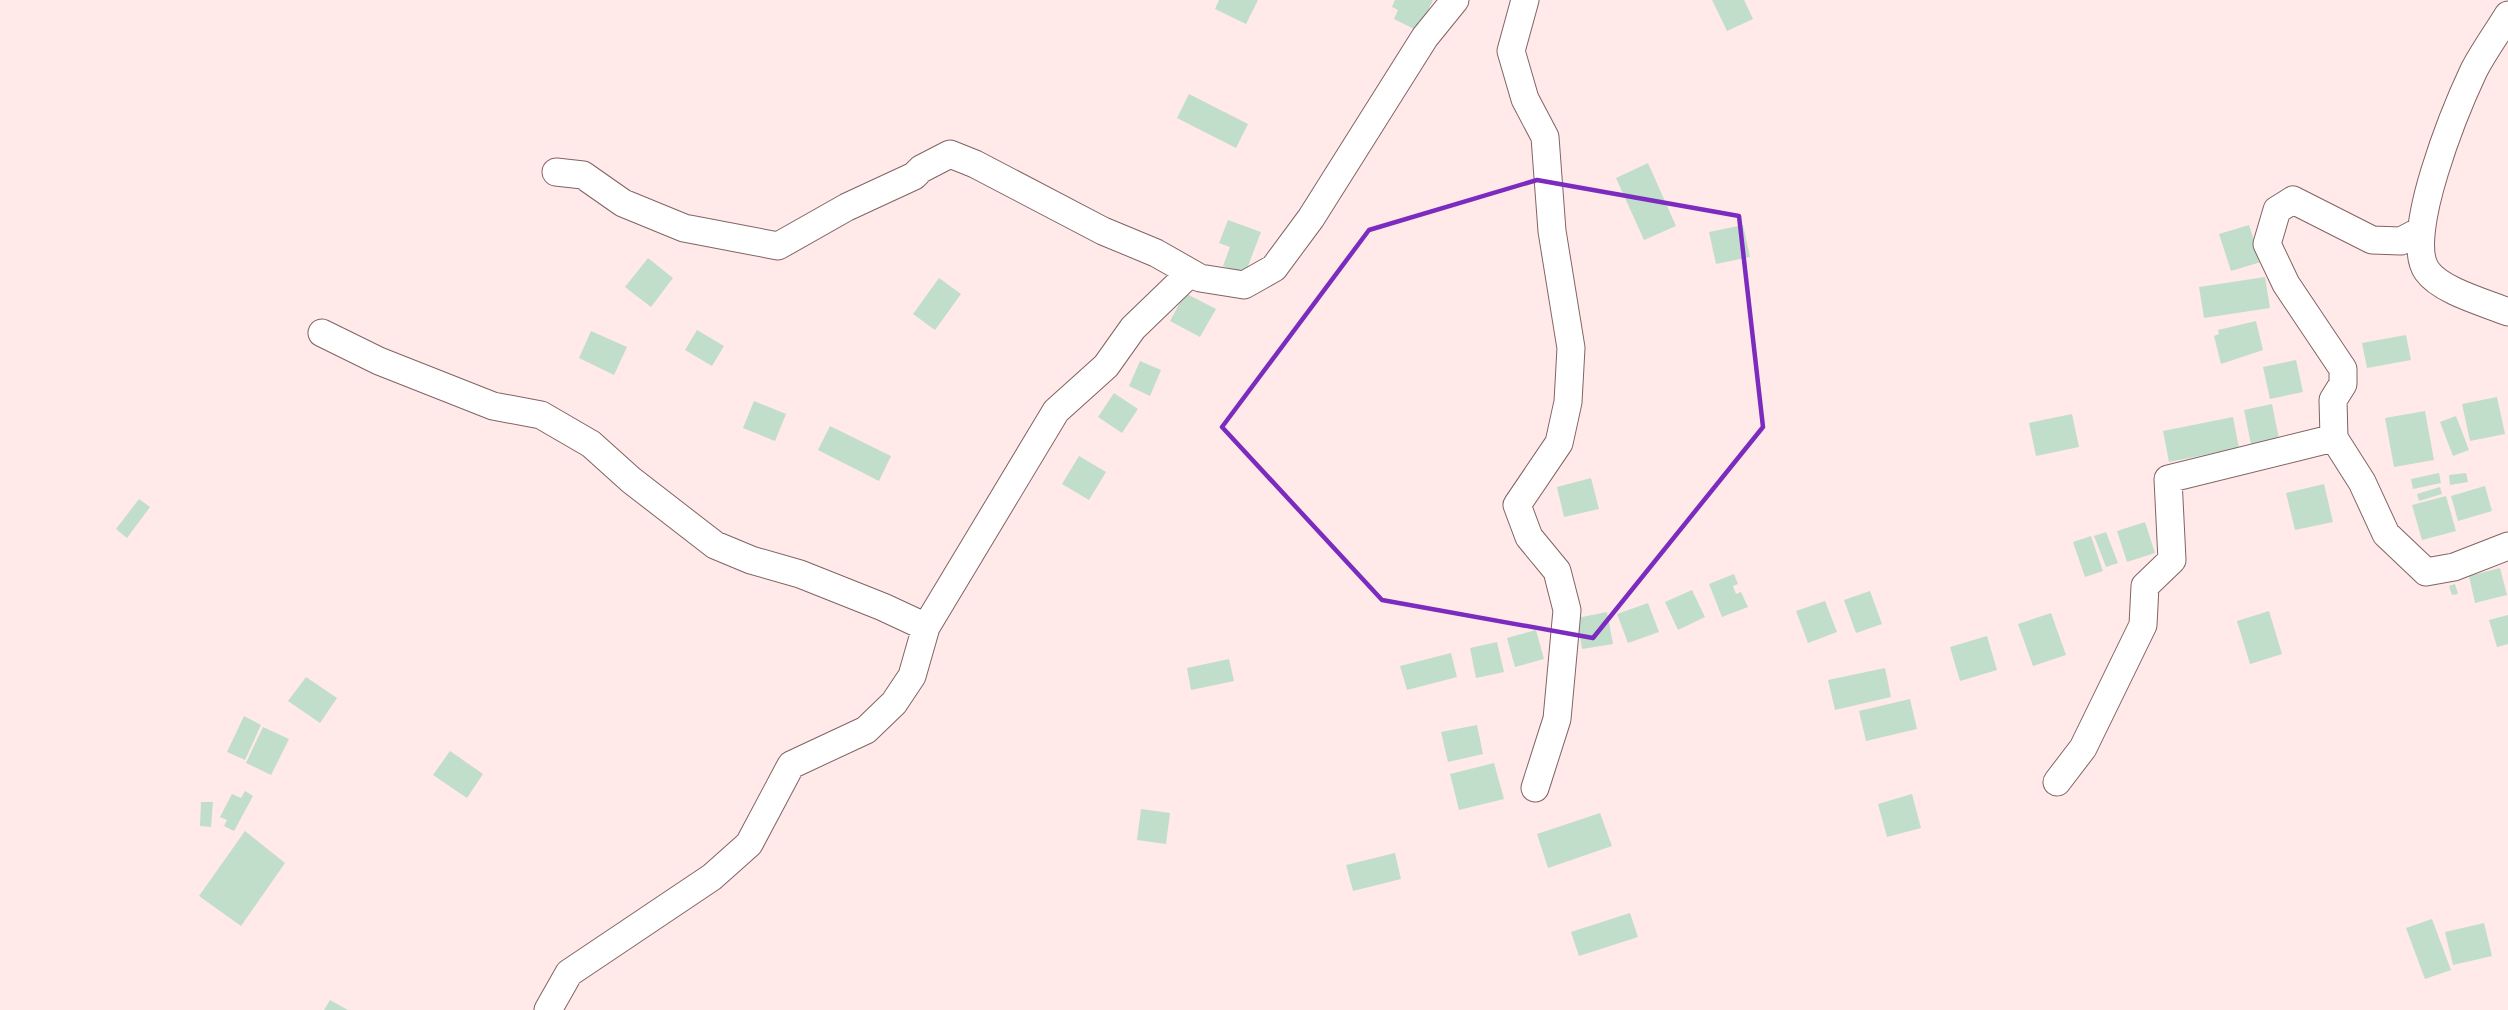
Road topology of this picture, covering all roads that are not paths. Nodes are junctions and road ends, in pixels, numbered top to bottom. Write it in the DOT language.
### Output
graph roads {
  1 [pos="1455,0"];
  2 [pos="1525,0"];
  3 [pos="2508,15"];
  4 [pos="556,172"];
  5 [pos="2420,231"];
  6 [pos="1190,273"];
  7 [pos="2508,312"];
  8 [pos="322,333"];
  9 [pos="2334,438"];
  10 [pos="2508,546"];
  11 [pos="926,627"];
  12 [pos="2057,782"];
  13 [pos="1535,788"];
  14 [pos="548,1010"];
  1 -- 6 [label="street"];
  2 -- 13 [label="street"];
  3 -- 5 [label="street"];
  4 -- 6 [label="street"];
  5 -- 7 [label="street"];
  5 -- 9 [label="street"];
  6 -- 11 [label="street"];
  8 -- 11 [label="street"];
  9 -- 10 [label="street"];
  9 -- 12 [label="street"];
  11 -- 14 [label="street"];
}
